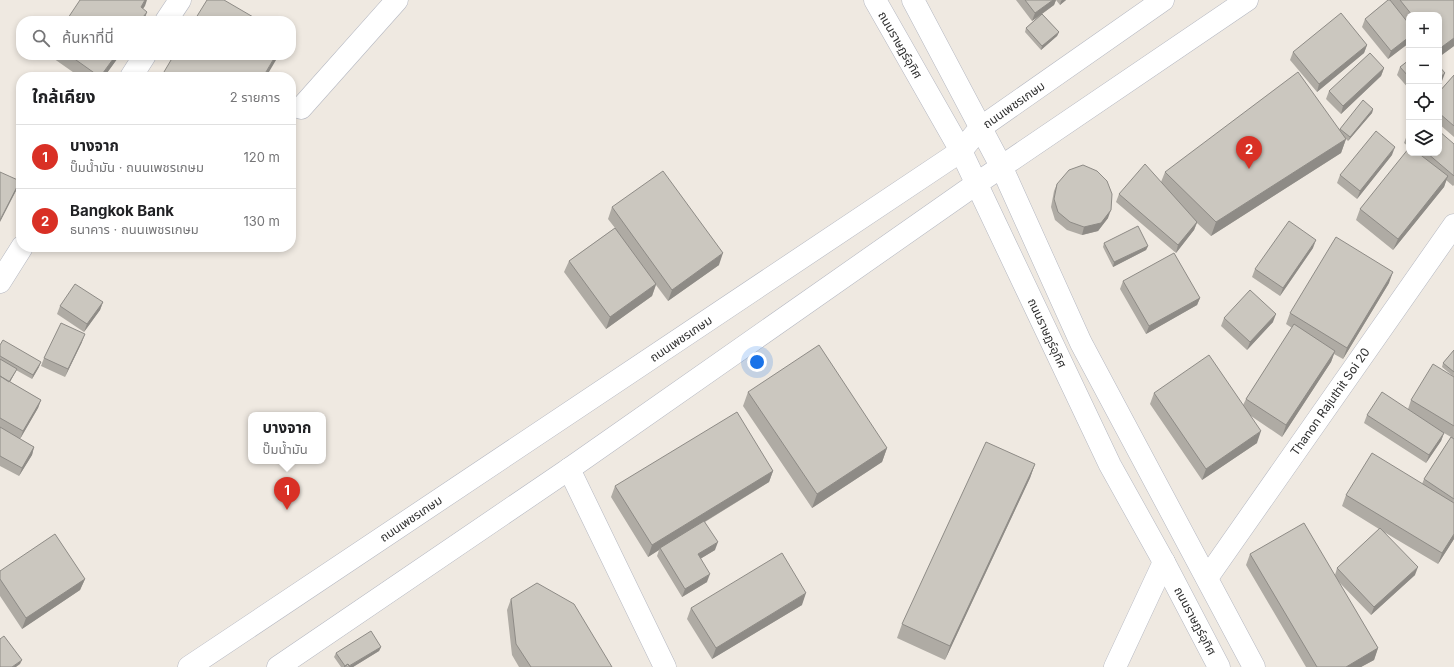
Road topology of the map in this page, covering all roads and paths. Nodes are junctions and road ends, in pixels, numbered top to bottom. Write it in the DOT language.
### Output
graph roads {
  1 [pos="180,0"];
  2 [pos="397,0"];
  3 [pos="875,0"];
  4 [pos="913,0"];
  5 [pos="1163,0"];
  6 [pos="1247,0"];
  7 [pos="169,16"];
  8 [pos="142,60"];
  9 [pos="134,72"];
  10 [pos="300,108"];
  11 [pos="980,128"];
  12 [pos="961,151"];
  13 [pos="1002,168"];
  14 [pos="976,184"];
  15 [pos="1454,226"];
  16 [pos="19,252"];
  17 [pos="0,282"];
  18 [pos="568,469"];
  19 [pos="1164,562"];
  20 [pos="1207,578"];
  21 [pos="189,667"];
  22 [pos="278,667"];
  23 [pos="664,667"];
  24 [pos="1115,667"];
  25 [pos="1219,667"];
  26 [pos="1254,667"];
  1 -- 7 [label="street"];
  2 -- 10 [label="street"];
  3 -- 12 [label="street, ถนนราษฏร์อุทิศ"];
  4 -- 11 [label="street"];
  5 -- 11 [label="street, ถนนเพชรเกษม"];
  6 -- 13 [label="street"];
  8 -- 9 [label="street"];
  11 -- 12 [label="street, ถนนเพชรเกษม"];
  11 -- 13 [label="street"];
  12 -- 14 [label="street, ถนนราษฏร์อุทิศ"];
  12 -- 21 [label="street, ถนนเพชรเกษม"];
  13 -- 14 [label="street"];
  13 -- 20 [label="street"];
  14 -- 18 [label="street"];
  14 -- 19 [label="street, ถนนราษฏร์อุทิศ"];
  15 -- 20 [label="street, Thanon Rajuthit Soi 20"];
  16 -- 17 [label="street"];
  18 -- 22 [label="street"];
  18 -- 23 [label="street"];
  19 -- 24 [label="street"];
  19 -- 25 [label="street, ถนนราษฏร์อุทิศ"];
  20 -- 26 [label="street"];
}
